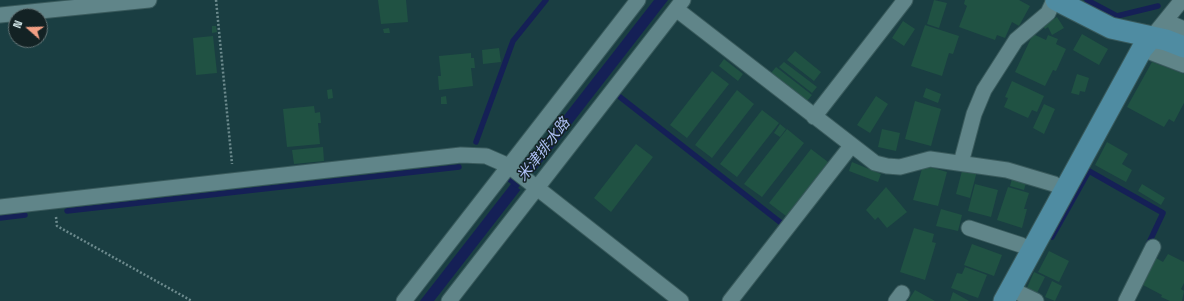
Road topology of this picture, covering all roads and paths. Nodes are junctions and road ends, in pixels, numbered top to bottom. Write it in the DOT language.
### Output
graph roads {
  1 [pos="149,0"];
  2 [pos="216,0"];
  3 [pos="638,0"];
  4 [pos="905,0"];
  5 [pos="1055,0"];
  6 [pos="1182,0"];
  7 [pos="680,5"];
  8 [pos="0,15"];
  9 [pos="1165,21"];
  10 [pos="1184,29"];
  11 [pos="1147,43"];
  12 [pos="1184,47"];
  13 [pos="1184,66"];
  14 [pos="814,117"];
  15 [pos="851,146"];
  16 [pos="961,163"];
  17 [pos="511,168"];
  18 [pos="234,181"];
  19 [pos="534,186"];
  20 [pos="1064,190"];
  21 [pos="54,201"];
  22 [pos="0,207"];
  23 [pos="968,228"];
  24 [pos="1153,246"];
  25 [pos="1031,250"];
  26 [pos="1007,295"];
  27 [pos="192,301"];
  28 [pos="404,301"];
  29 [pos="449,301"];
  30 [pos="681,301"];
  31 [pos="730,301"];
  32 [pos="1036,301"];
  33 [pos="1126,301"];
  1 -- 8 [label="street"];
  2 -- 18 [label="path"];
  3 -- 17 [label="street"];
  4 -- 14 [label="street"];
  5 -- 11 [label="street"];
  5 -- 16 [label="street"];
  6 -- 9 [label="street"];
  7 -- 14 [label="street"];
  7 -- 19 [label="street"];
  9 -- 10 [label="street"];
  9 -- 11 [label="street"];
  11 -- 12 [label="street"];
  11 -- 13 [label="street"];
  11 -- 20 [label="street"];
  14 -- 15 [label="street"];
  15 -- 16 [label="street"];
  15 -- 31 [label="street"];
  16 -- 20 [label="street"];
  17 -- 18 [label="street"];
  17 -- 19 [label="street"];
  17 -- 28 [label="street"];
  18 -- 21 [label="street"];
  19 -- 29 [label="street"];
  19 -- 30 [label="street"];
  20 -- 25 [label="street"];
  21 -- 22 [label="street"];
  21 -- 27 [label="path"];
  23 -- 25 [label="street"];
  24 -- 33 [label="street"];
  25 -- 26 [label="street"];
  26 -- 32 [label="street"];
}
